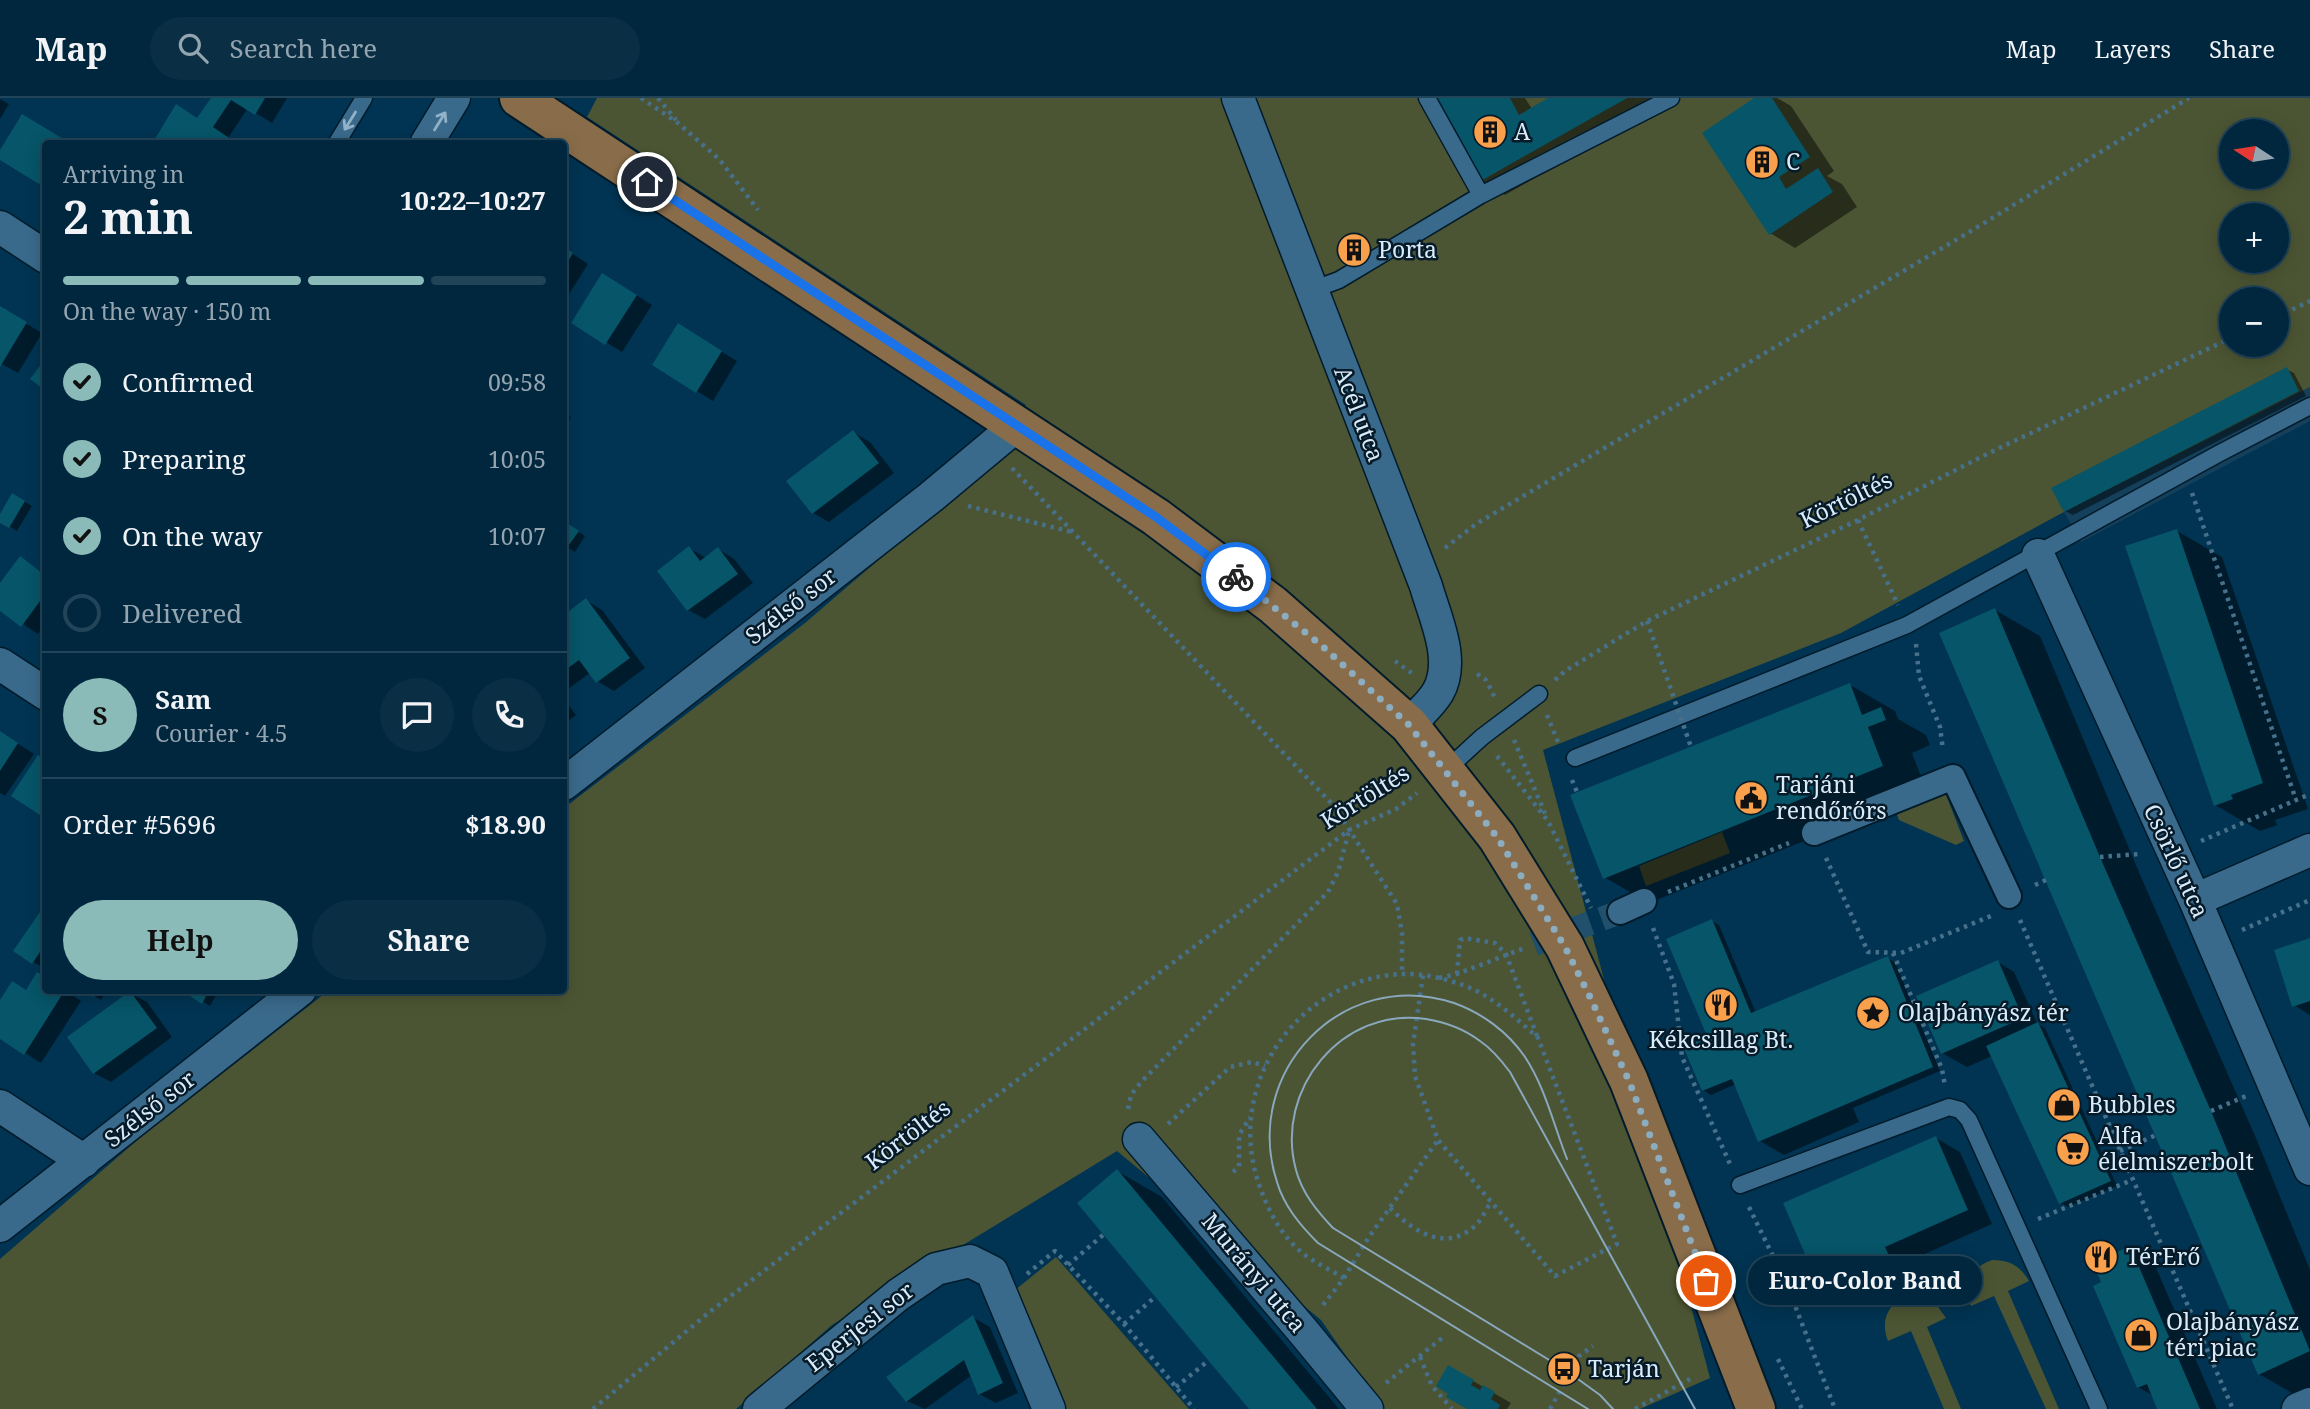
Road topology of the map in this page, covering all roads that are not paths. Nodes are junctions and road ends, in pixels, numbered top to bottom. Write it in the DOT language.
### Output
graph roads {
  1 [pos="364,98"];
  2 [pos="454,98"];
  3 [pos="519,98"];
  4 [pos="1238,98"];
  5 [pos="1427,98"];
  6 [pos="1671,98"];
  7 [pos="338,140"];
  8 [pos="428,140"];
  9 [pos="1481,195"];
  10 [pos="0,228"];
  11 [pos="42,254"];
  12 [pos="1312,290"];
  13 [pos="2310,406"];
  14 [pos="1004,436"];
  15 [pos="2038,555"];
  16 [pos="0,664"];
  17 [pos="42,691"];
  18 [pos="1539,694"];
  19 [pos="1409,725"];
  20 [pos="1575,758"];
  21 [pos="1445,771"];
  22 [pos="567,782"];
  23 [pos="1814,833"];
  24 [pos="2310,850"];
  25 [pos="2195,900"];
  26 [pos="1644,901"];
  27 [pos="2012,901"];
  28 [pos="1620,912"];
  29 [pos="295,994"];
  30 [pos="0,1106"];
  31 [pos="1142,1142"];
  32 [pos="84,1161"];
  33 [pos="2310,1169"];
  34 [pos="1740,1185"];
  35 [pos="0,1226"];
  36 [pos="2310,1404"];
  37 [pos="1364,1406"];
  38 [pos="759,1409"];
  39 [pos="1049,1409"];
  40 [pos="1756,1409"];
  41 [pos="2099,1409"];
  42 [pos="2298,1409"];
  1 -- 7 [label="lane, one-way"];
  8 -- 2 [label="street, one-way"];
  3 -- 14 [label="main road"];
  4 -- 12 [label="street, Acél utca"];
  5 -- 9 [label="lane"];
  6 -- 9 [label="lane"];
  9 -- 12 [label="lane"];
  10 -- 11 [label="street"];
  12 -- 19 [label="street, Acél utca"];
  13 -- 15 [label="lane"];
  14 -- 19 [label="main road"];
  14 -- 22 [label="street, Szélső sor"];
  15 -- 20 [label="lane"];
  15 -- 25 [label="street, Csörlő utca"];
  16 -- 17 [label="street"];
  18 -- 21 [label="lane, Körtöltés"];
  19 -- 21 [label="main road"];
  21 -- 40 [label="main road"];
  23 -- 27 [label="street"];
  24 -- 25 [label="street"];
  25 -- 33 [label="street, Csörlő utca"];
  26 -- 28 [label="street"];
  29 -- 32 [label="street, Szélső sor"];
  30 -- 32 [label="street"];
  31 -- 37 [label="street, Murányi utca"];
  32 -- 35 [label="street, Szélső sor"];
  34 -- 41 [label="lane"];
  36 -- 42 [label="street"];
  38 -- 39 [label="street, Eperjesi sor"];
}
